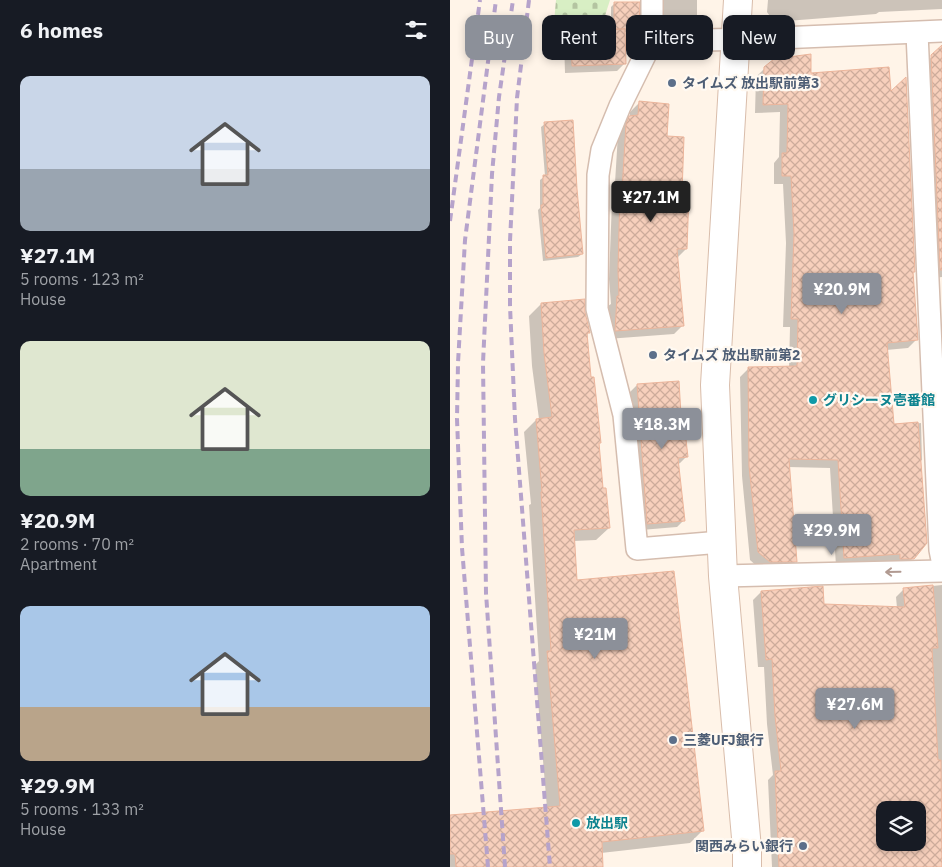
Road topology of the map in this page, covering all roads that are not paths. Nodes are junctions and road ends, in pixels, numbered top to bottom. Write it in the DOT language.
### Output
graph roads {
  1 [pos="652,0"];
  2 [pos="738,0"];
  3 [pos="652,15"];
  4 [pos="737,15"];
  5 [pos="942,31"];
  6 [pos="917,33"];
  7 [pos="795,38"];
  8 [pos="643,60"];
  9 [pos="734,60"];
  10 [pos="721,542"];
  11 [pos="942,560"];
  12 [pos="942,571"];
  13 [pos="723,576"];
  14 [pos="747,867"];
  1 -- 3 [label="street"];
  2 -- 4 [label="street"];
  5 -- 6 [label="street"];
  6 -- 7 [label="street"];
  6 -- 11 [label="street"];
  8 -- 10 [label="street"];
  9 -- 10 [label="street"];
  10 -- 13 [label="street"];
  12 -- 13 [label="street, one-way"];
  13 -- 14 [label="street"];
}
